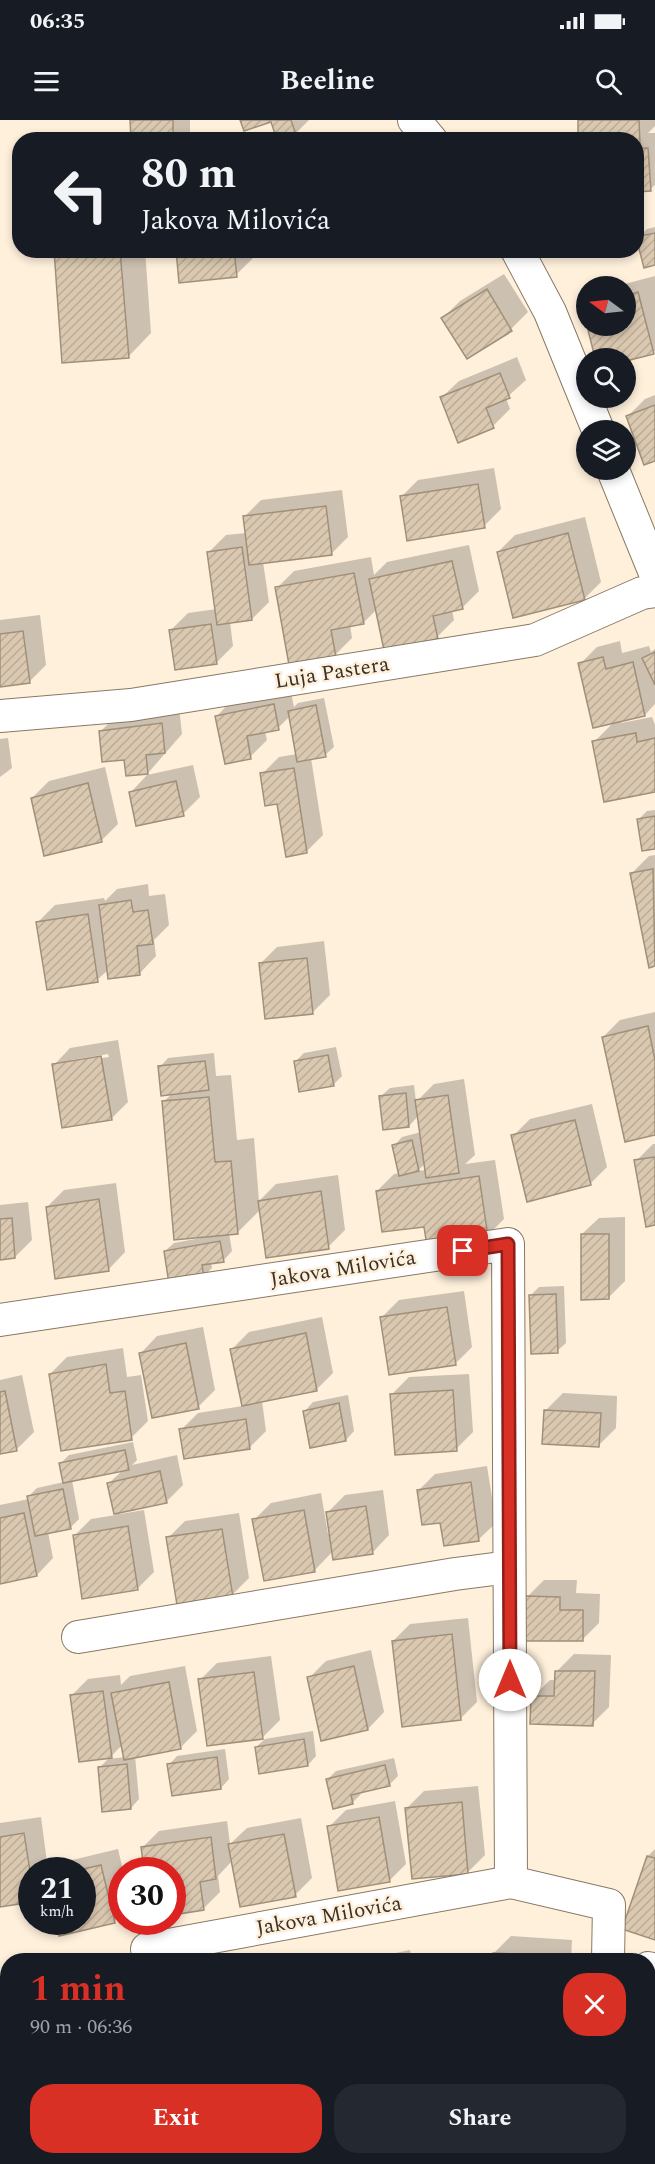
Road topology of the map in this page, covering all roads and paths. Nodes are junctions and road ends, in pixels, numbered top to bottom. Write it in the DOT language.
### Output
graph roads {
  1 [pos="414,120"];
  2 [pos="424,132"];
  3 [pos="521,258"];
  4 [pos="593,420"];
  5 [pos="617,480"];
  6 [pos="655,573"];
  7 [pos="655,591"];
  8 [pos="0,716"];
  9 [pos="0,1320"];
  10 [pos="509,1567"];
  11 [pos="78,1637"];
  12 [pos="511,1882"];
  13 [pos="147,1949"];
  14 [pos="613,1953"];
  1 -- 2 [label="street"];
  3 -- 4 [label="street"];
  5 -- 6 [label="street"];
  7 -- 8 [label="street, Luja Pastera"];
  9 -- 10 [label="street, Jakova Milovića"];
  10 -- 11 [label="street"];
  10 -- 12 [label="street, Jakova Milovića"];
  12 -- 13 [label="street, Jakova Milovića"];
  12 -- 14 [label="street, Jakova Milovića"];
}
